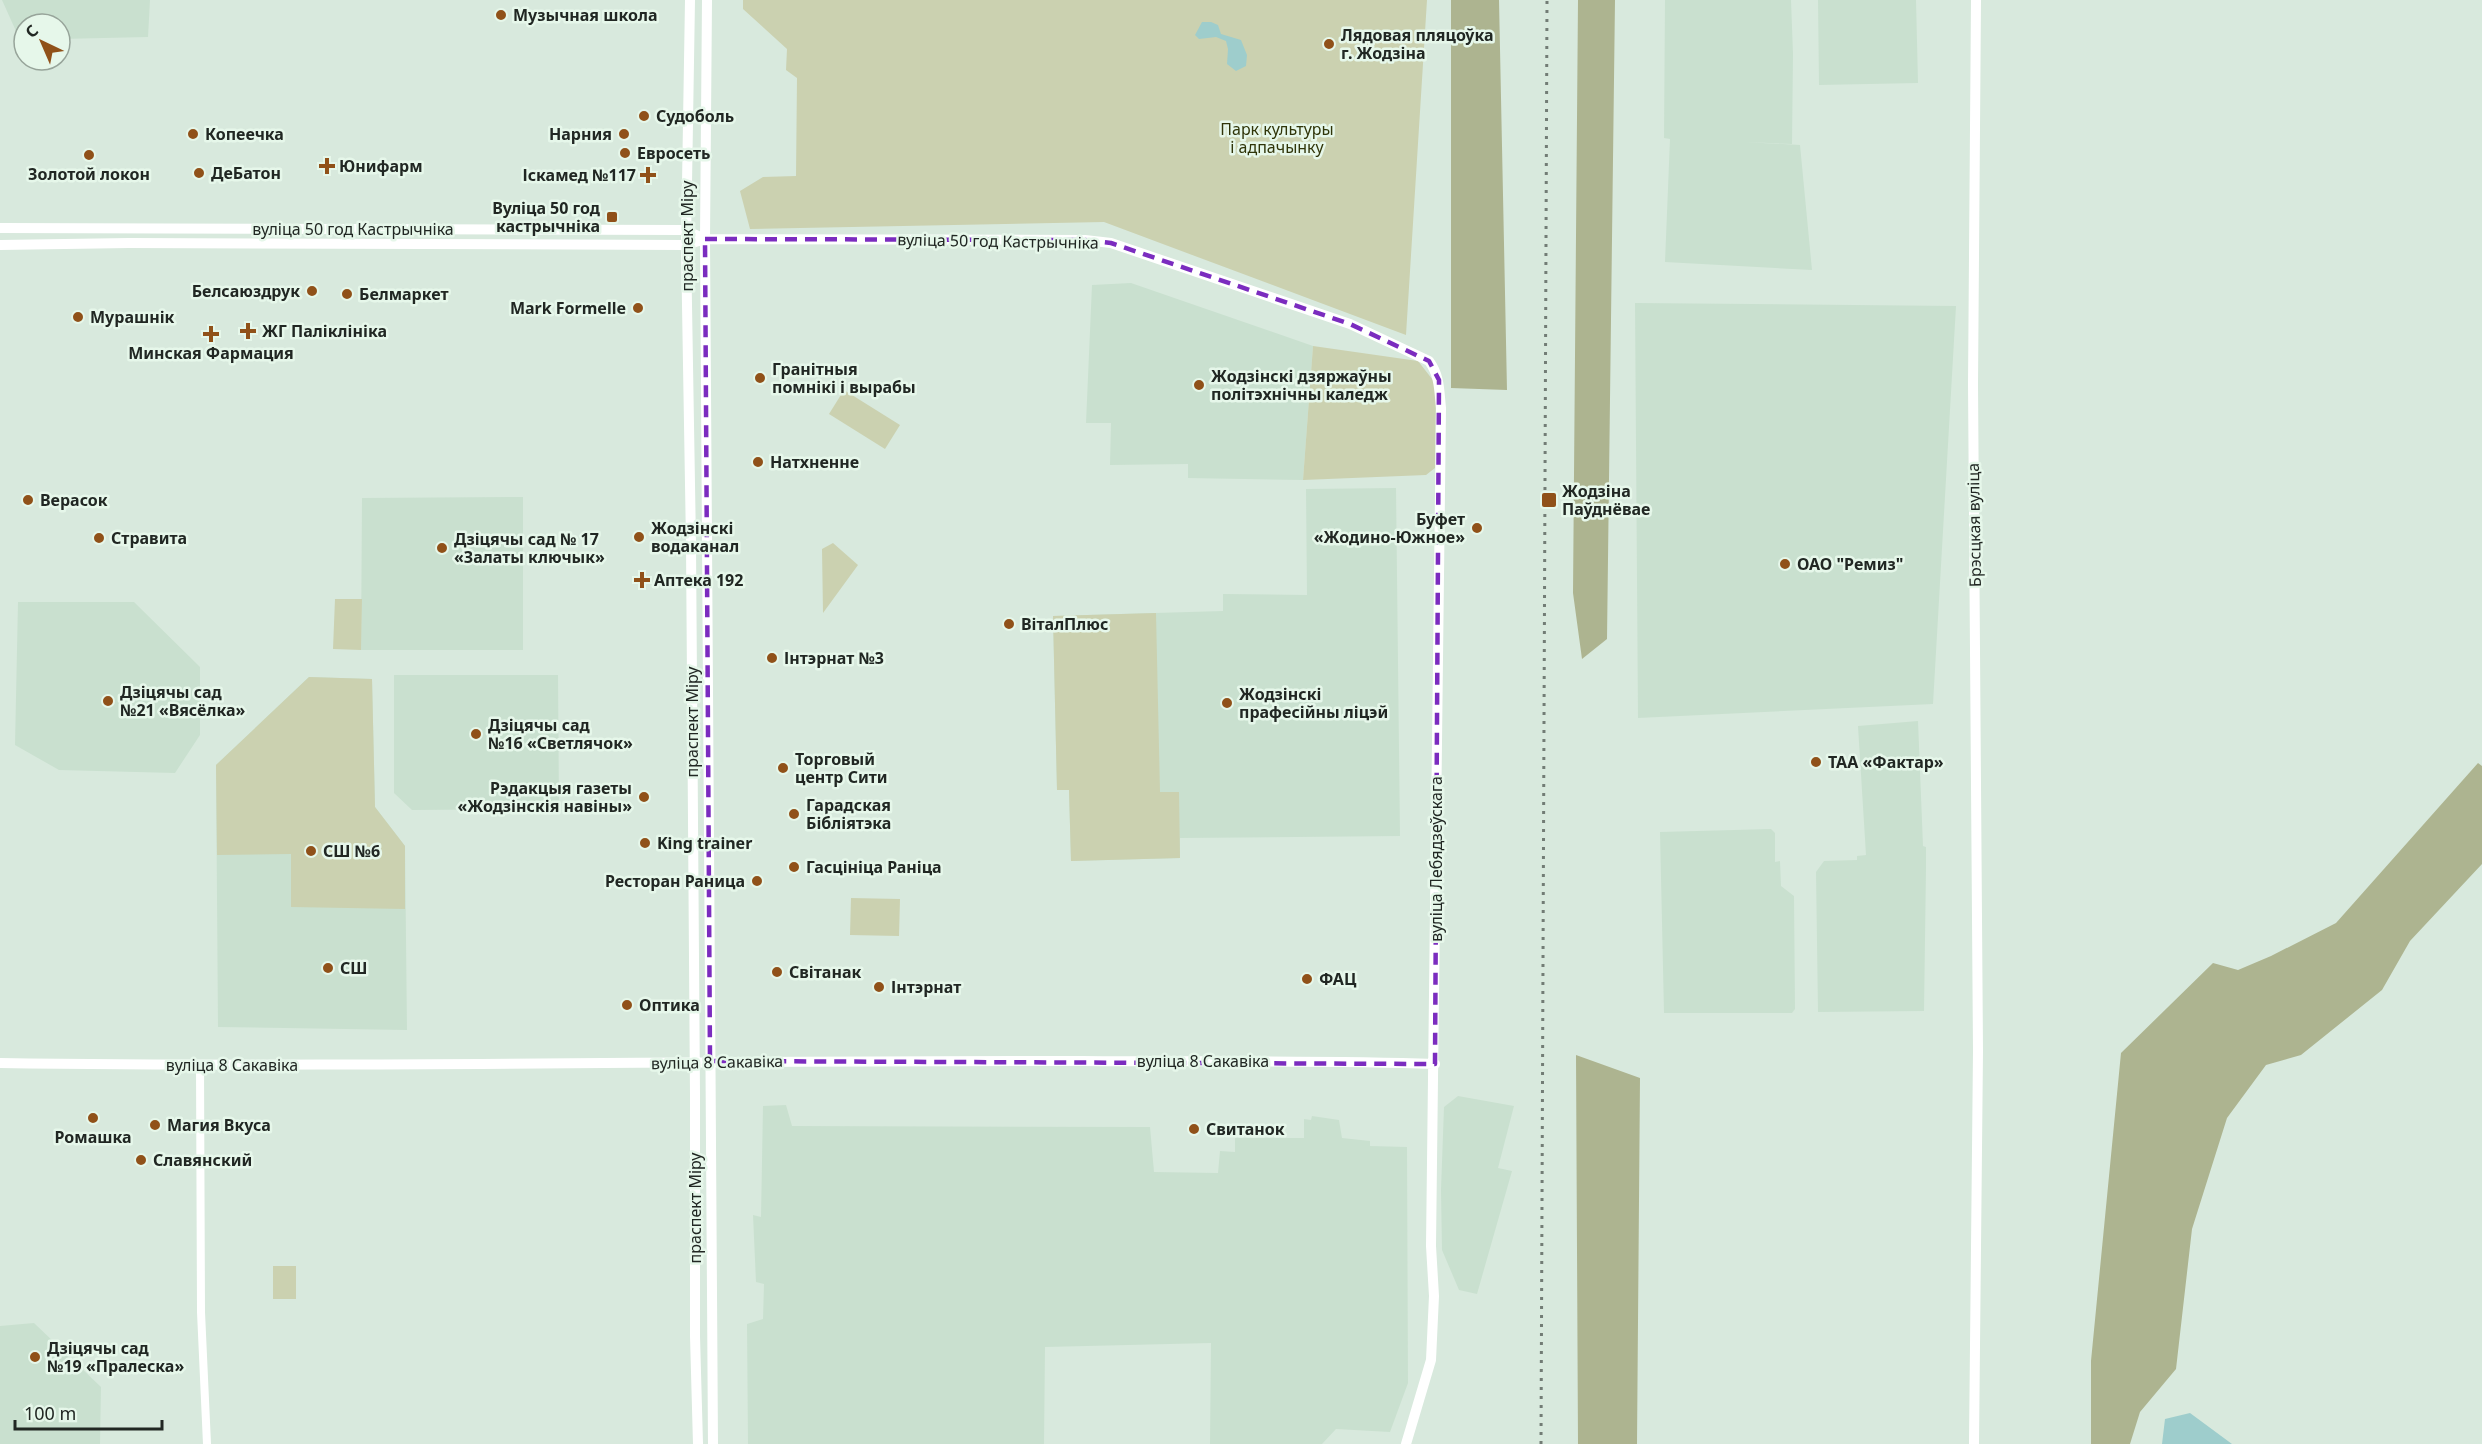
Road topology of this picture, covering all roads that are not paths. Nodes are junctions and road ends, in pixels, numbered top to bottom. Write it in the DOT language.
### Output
graph roads {
  1 [pos="690,0"];
  2 [pos="707,0"];
  3 [pos="1976,0"];
  4 [pos="0,228"];
  5 [pos="686,230"];
  6 [pos="705,239"];
  7 [pos="0,245"];
  8 [pos="686,245"];
  9 [pos="1350,324"];
  10 [pos="691,568"];
  11 [pos="707,568"];
  12 [pos="692,815"];
  13 [pos="708,815"];
  14 [pos="694,1061"];
  15 [pos="710,1061"];
  16 [pos="0,1063"];
  17 [pos="1435,1064"];
  18 [pos="200,1065"];
  19 [pos="695,1308"];
  20 [pos="711,1308"];
  21 [pos="207,1444"];
  22 [pos="698,1444"];
  23 [pos="713,1444"];
  24 [pos="1406,1444"];
  25 [pos="1974,1444"];
  1 -- 5 [label="main road, праспект Міру"];
  2 -- 6 [label="main road, праспект Міру"];
  3 -- 25 [label="main road, Брэсцкая вуліца"];
  4 -- 5 [label="main road, вуліца 50 год Кастрычніка"];
  5 -- 6 [label="main road, вуліца 50 год Кастрычніка"];
  5 -- 8 [label="main road, праспект Міру"];
  6 -- 8 [label="main road, вуліца 50 год Кастрычніка"];
  6 -- 9 [label="main road, вуліца 50 год Кастрычніка"];
  6 -- 11 [label="main road, праспект Міру"];
  7 -- 8 [label="main road, вуліца 50 год Кастрычніка"];
  8 -- 10 [label="main road, праспект Міру"];
  9 -- 17 [label="main road, вуліца Лебядзеўскага"];
  10 -- 11 [label="main road"];
  10 -- 12 [label="main road, праспект Міру"];
  11 -- 13 [label="main road, праспект Міру"];
  12 -- 13 [label="main road"];
  12 -- 14 [label="main road, праспект Міру"];
  13 -- 15 [label="main road, праспект Міру"];
  14 -- 15 [label="main road, вуліца 8 Сакавіка"];
  14 -- 18 [label="main road, вуліца 8 Сакавіка"];
  14 -- 19 [label="main road, праспект Міру"];
  15 -- 17 [label="main road, вуліца 8 Сакавіка"];
  15 -- 20 [label="main road, праспект Міру"];
  16 -- 18 [label="main road, вуліца 8 Сакавіка"];
  17 -- 24 [label="main road, вуліца Лебядзеўскага"];
  18 -- 21 [label="street"];
  19 -- 20 [label="main road"];
  19 -- 22 [label="main road, праспект Міру"];
  20 -- 23 [label="main road, праспект Міру"];
}
